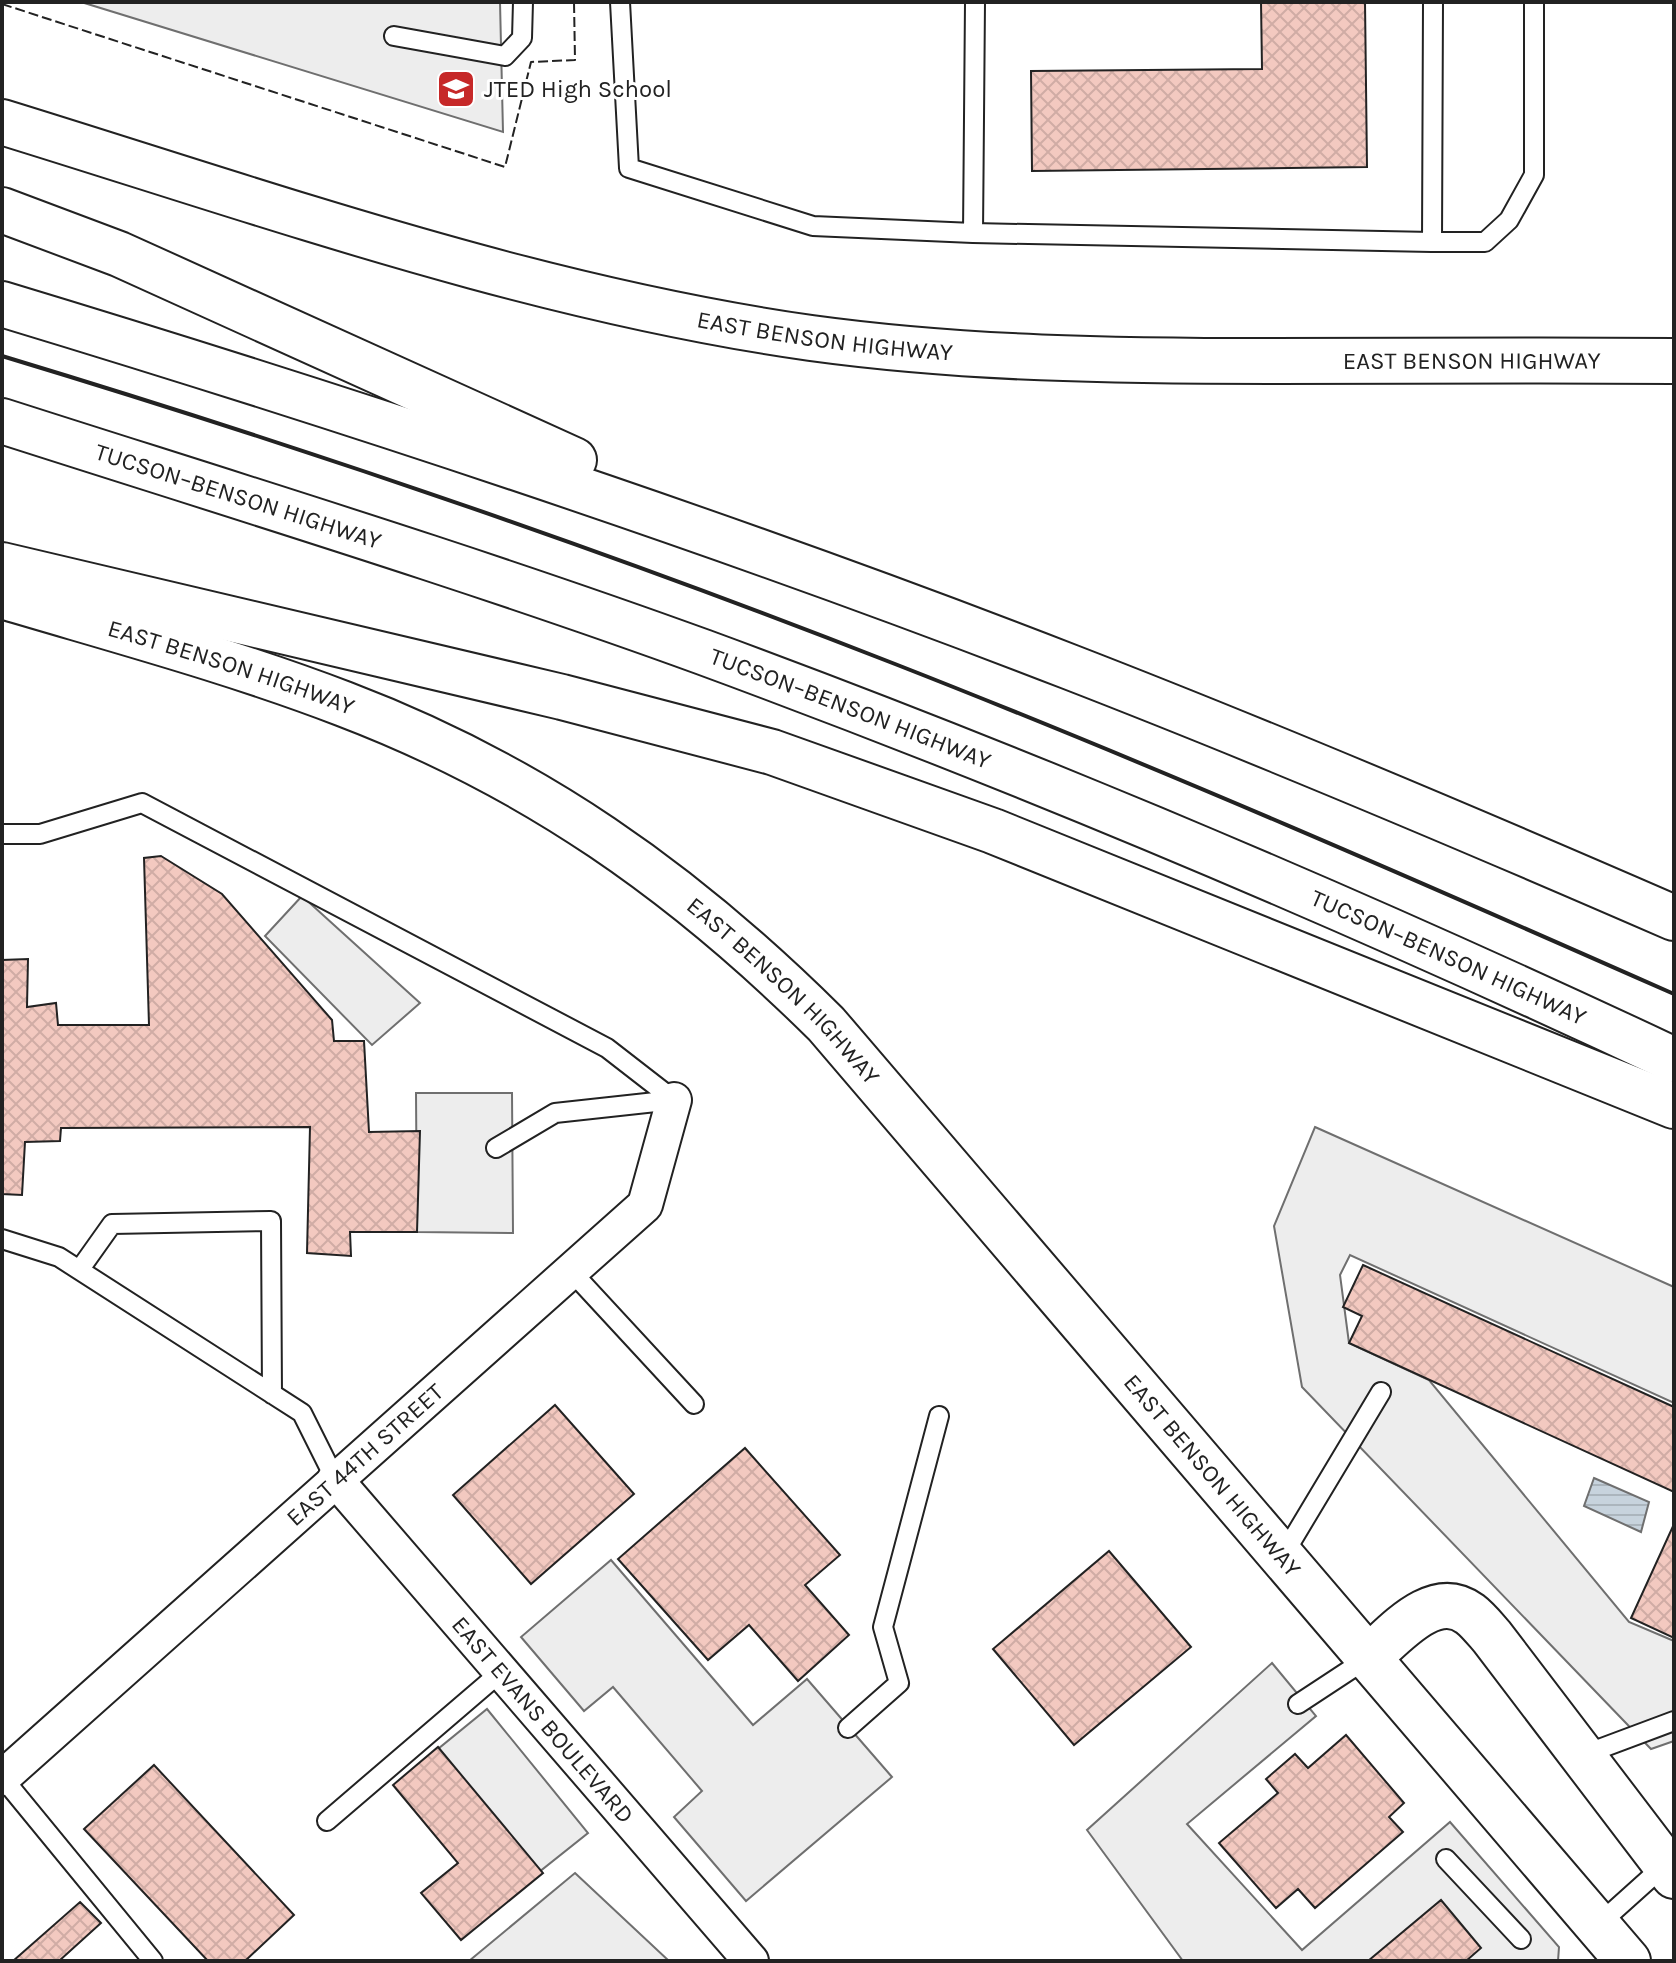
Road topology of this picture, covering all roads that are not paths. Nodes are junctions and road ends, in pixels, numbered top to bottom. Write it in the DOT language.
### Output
graph roads {
  1 [pos="523,2"];
  2 [pos="620,2"];
  3 [pos="975,2"];
  4 [pos="1433,2"];
  5 [pos="1534,2"];
  6 [pos="394,36"];
  7 [pos="2,122"];
  8 [pos="2,210"];
  9 [pos="973,233"];
  10 [pos="1432,242"];
  11 [pos="2,304"];
  12 [pos="1674,361"];
  13 [pos="2,421"];
  14 [pos="2,565"];
  15 [pos="842,581"];
  16 [pos="2,596"];
  17 [pos="2,834"];
  18 [pos="1674,918"];
  19 [pos="1674,1060"];
  20 [pos="674,1100"];
  21 [pos="1674,1106"];
  22 [pos="496,1148"];
  23 [pos="2,1239"];
  24 [pos="80,1269"];
  25 [pos="571,1271"];
  26 [pos="1381,1392"];
  27 [pos="272,1394"];
  28 [pos="694,1404"];
  29 [pos="939,1416"];
  30 [pos="335,1479"];
  31 [pos="1282,1557"];
  32 [pos="1368,1658"];
  33 [pos="502,1671"];
  34 [pos="1298,1704"];
  35 [pos="1674,1721"];
  36 [pos="848,1728"];
  37 [pos="1581,1756"];
  38 [pos="2,1778"];
  39 [pos="327,1821"];
  40 [pos="1446,1859"];
  41 [pos="1671,1866"];
  42 [pos="1598,1925"];
  43 [pos="1521,1939"];
  44 [pos="153,1961"];
  45 [pos="751,1961"];
  46 [pos="1628,1961"];
  1 -- 6 [label="lane"];
  2 -- 9 [label="lane"];
  3 -- 9 [label="lane"];
  4 -- 10 [label="lane"];
  5 -- 10 [label="lane"];
  7 -- 12 [label="main road, EAST BENSON HIGHWAY"];
  8 -- 15 [label="main road"];
  9 -- 10 [label="lane"];
  11 -- 15 [label="main road"];
  13 -- 19 [label="main road, TUCSON–BENSON HIGHWAY"];
  14 -- 21 [label="main road"];
  15 -- 18 [label="main road"];
  16 -- 31 [label="main road, EAST BENSON HIGHWAY"];
  17 -- 20 [label="lane"];
  20 -- 22 [label="lane"];
  20 -- 25 [label="street, EAST 44TH STREET"];
  23 -- 24 [label="lane"];
  24 -- 27 [label="lane"];
  24 -- 27 [label="lane"];
  25 -- 28 [label="lane"];
  25 -- 30 [label="street, EAST 44TH STREET"];
  26 -- 31 [label="lane"];
  27 -- 30 [label="lane"];
  29 -- 36 [label="lane"];
  30 -- 33 [label="street, EAST EVANS BOULEVARD"];
  30 -- 38 [label="street, EAST 44TH STREET"];
  31 -- 32 [label="main road, EAST BENSON HIGHWAY"];
  32 -- 34 [label="lane"];
  32 -- 37 [label="main road"];
  32 -- 42 [label="main road, EAST BENSON HIGHWAY"];
  33 -- 39 [label="lane"];
  33 -- 45 [label="street, EAST EVANS BOULEVARD"];
  35 -- 37 [label="lane"];
  37 -- 41 [label="main road"];
  38 -- 44 [label="lane"];
  40 -- 43 [label="lane"];
  41 -- 42 [label="lane"];
  42 -- 46 [label="main road, EAST BENSON HIGHWAY"];
}
